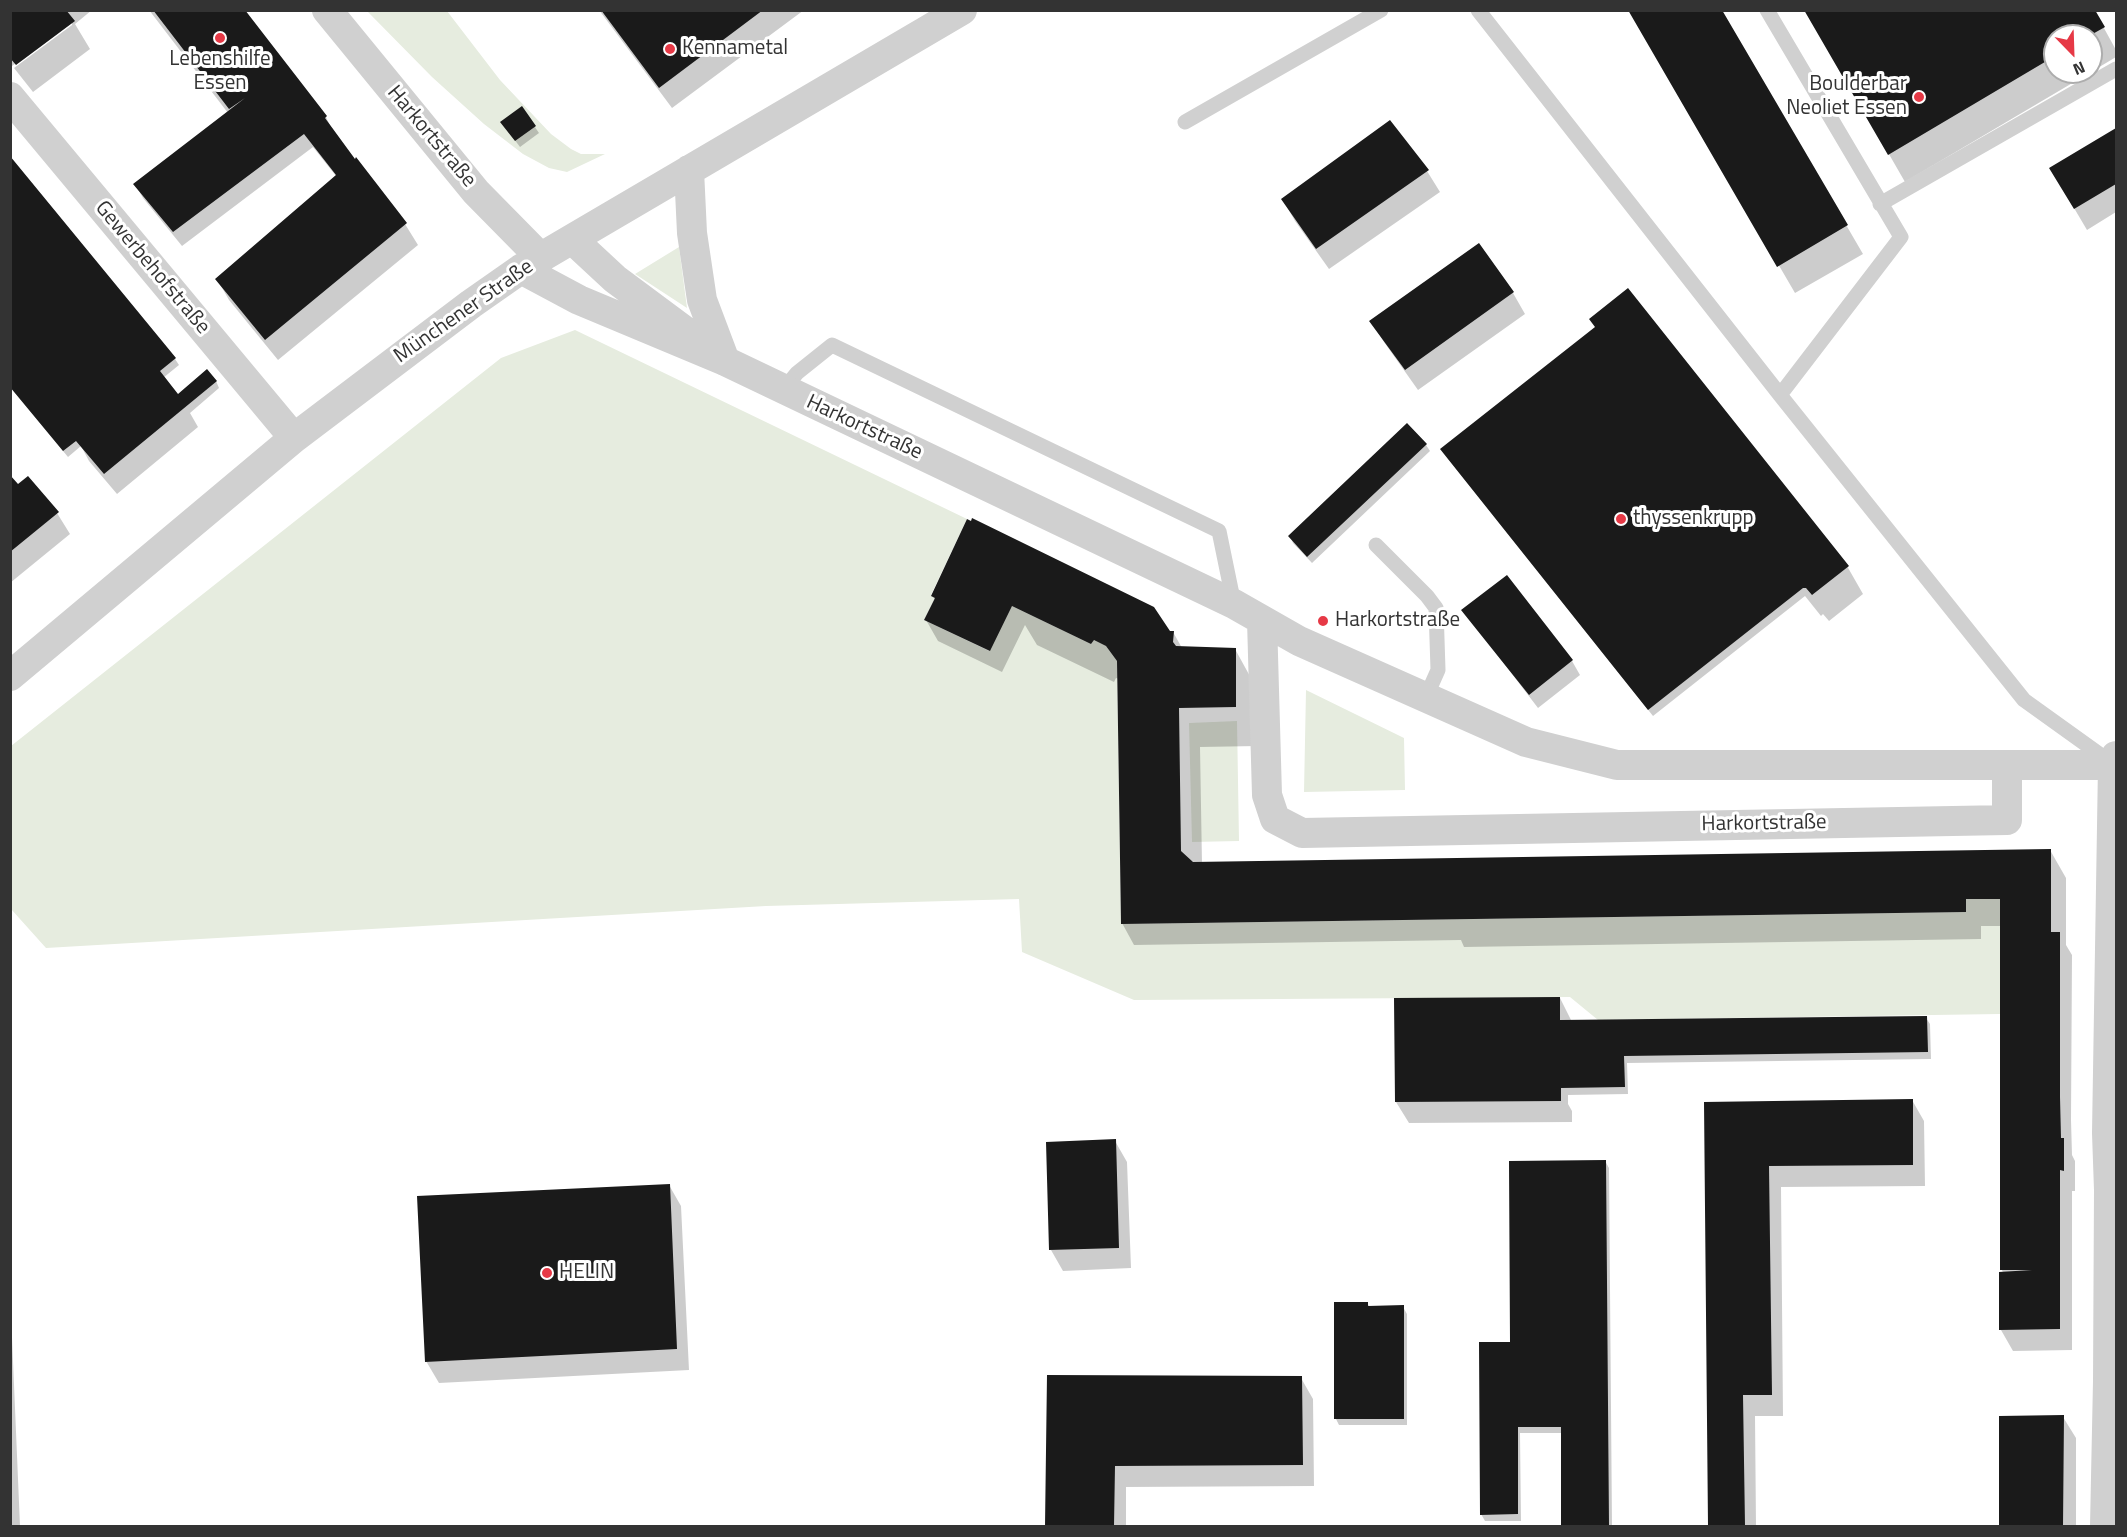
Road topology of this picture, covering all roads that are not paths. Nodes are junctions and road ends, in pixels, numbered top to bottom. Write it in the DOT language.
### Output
graph roads {
  1 [pos="327,10"];
  2 [pos="962,10"];
  3 [pos="1381,10"];
  4 [pos="1478,10"];
  5 [pos="1767,10"];
  6 [pos="2116,69"];
  7 [pos="10,97"];
  8 [pos="1185,122"];
  9 [pos="688,170"];
  10 [pos="1880,204"];
  11 [pos="573,240"];
  12 [pos="531,264"];
  13 [pos="725,361"];
  14 [pos="783,390"];
  15 [pos="1780,395"];
  16 [pos="294,438"];
  17 [pos="1376,545"];
  18 [pos="1234,604"];
  19 [pos="1262,620"];
  20 [pos="10,676"];
  21 [pos="1426,697"];
  22 [pos="2115,762"];
  23 [pos="2007,766"];
  24 [pos="2113,1190"];
  25 [pos="2105,1527"];
  1 -- 12 [label="street, Harkortstraße"];
  2 -- 9 [label="street, Münchener Straße"];
  3 -- 8 [label="lane"];
  4 -- 15 [label="lane"];
  5 -- 10 [label="lane"];
  6 -- 10 [label="lane"];
  7 -- 16 [label="street, Gewerbehofstraße"];
  9 -- 11 [label="street, Münchener Straße"];
  9 -- 13 [label="street"];
  10 -- 15 [label="lane"];
  11 -- 12 [label="street, Münchener Straße"];
  11 -- 13 [label="street, Harkortstraße"];
  12 -- 13 [label="street, Harkortstraße"];
  12 -- 16 [label="street, Münchener Straße"];
  13 -- 14 [label="street, Harkortstraße"];
  14 -- 18 [label="street, Harkortstraße"];
  14 -- 18 [label="lane"];
  15 -- 22 [label="lane"];
  16 -- 20 [label="street, Münchener Straße"];
  17 -- 21 [label="lane"];
  18 -- 19 [label="street, Harkortstraße"];
  19 -- 21 [label="street, Harkortstraße"];
  19 -- 23 [label="street, Harkortstraße"];
  21 -- 23 [label="street, Harkortstraße"];
  22 -- 23 [label="street, Harkortstraße"];
  22 -- 24 [label="street"];
  24 -- 25 [label="street"];
}
